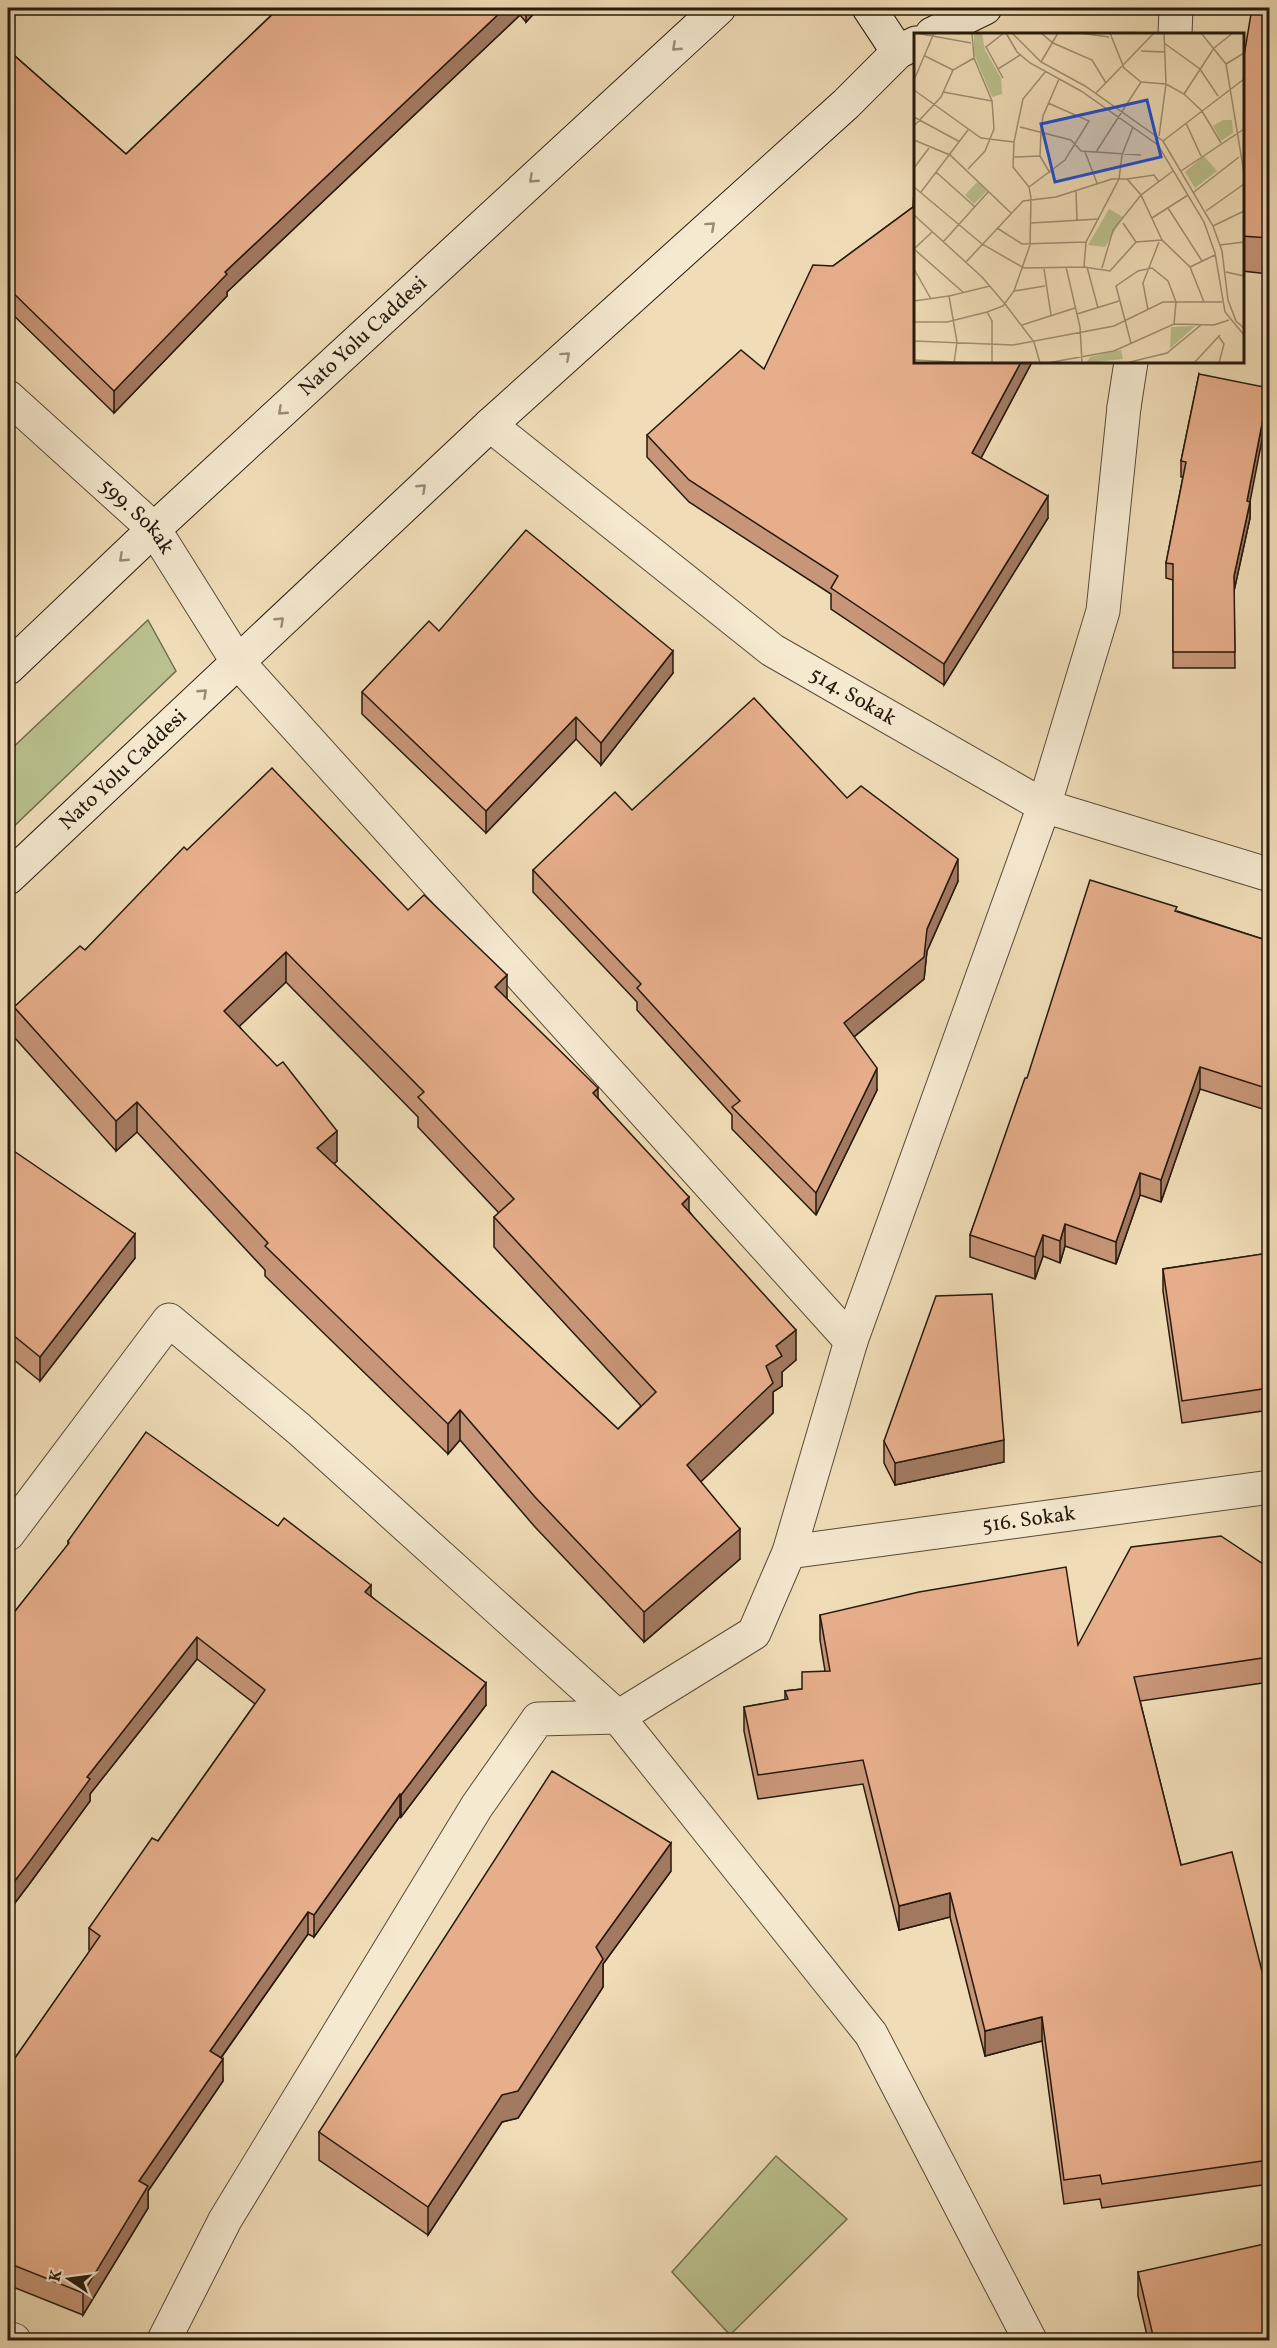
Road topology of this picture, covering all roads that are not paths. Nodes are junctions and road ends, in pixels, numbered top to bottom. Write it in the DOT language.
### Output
graph roads {
  1 [pos="719,8"];
  2 [pos="869,8"];
  3 [pos="985,8"];
  4 [pos="1176,8"];
  5 [pos="934,33"];
  6 [pos="1175,33"];
  7 [pos="907,47"];
  8 [pos="1131,363"];
  9 [pos="8,397"];
  10 [pos="490,425"];
  11 [pos="154,529"];
  12 [pos="237,661"];
  13 [pos="8,668"];
  14 [pos="1044,806"];
  15 [pos="1269,875"];
  16 [pos="8,878"];
  17 [pos="851,1341"];
  18 [pos="1269,1487"];
  19 [pos="8,1534"];
  20 [pos="789,1552"];
  21 [pos="618,1717"];
  22 [pos="8,2338"];
  23 [pos="15,2340"];
  24 [pos="164,2340"];
  25 [pos="1030,2340"];
  1 -- 11 [label="street, Nato Yolu Caddesi, one-way"];
  2 -- 7 [label="street"];
  3 -- 5 [label="street"];
  4 -- 6 [label="street"];
  10 -- 7 [label="street, Nato Yolu Caddesi, one-way"];
  8 -- 14 [label="street"];
  9 -- 11 [label="street, 599. Sokak"];
  12 -- 10 [label="street, Nato Yolu Caddesi, one-way"];
  10 -- 14 [label="street, 514. Sokak"];
  11 -- 12 [label="street, 599. Sokak"];
  11 -- 13 [label="street, Nato Yolu Caddesi, one-way"];
  16 -- 12 [label="street, Nato Yolu Caddesi, one-way"];
  12 -- 17 [label="street, 599. Sokak"];
  14 -- 15 [label="street, 514. Sokak"];
  14 -- 17 [label="street"];
  17 -- 20 [label="street"];
  18 -- 20 [label="street, 516. Sokak"];
  19 -- 21 [label="street"];
  20 -- 21 [label="street"];
  21 -- 24 [label="street"];
  21 -- 25 [label="street"];
  22 -- 23 [label="street"];
}
